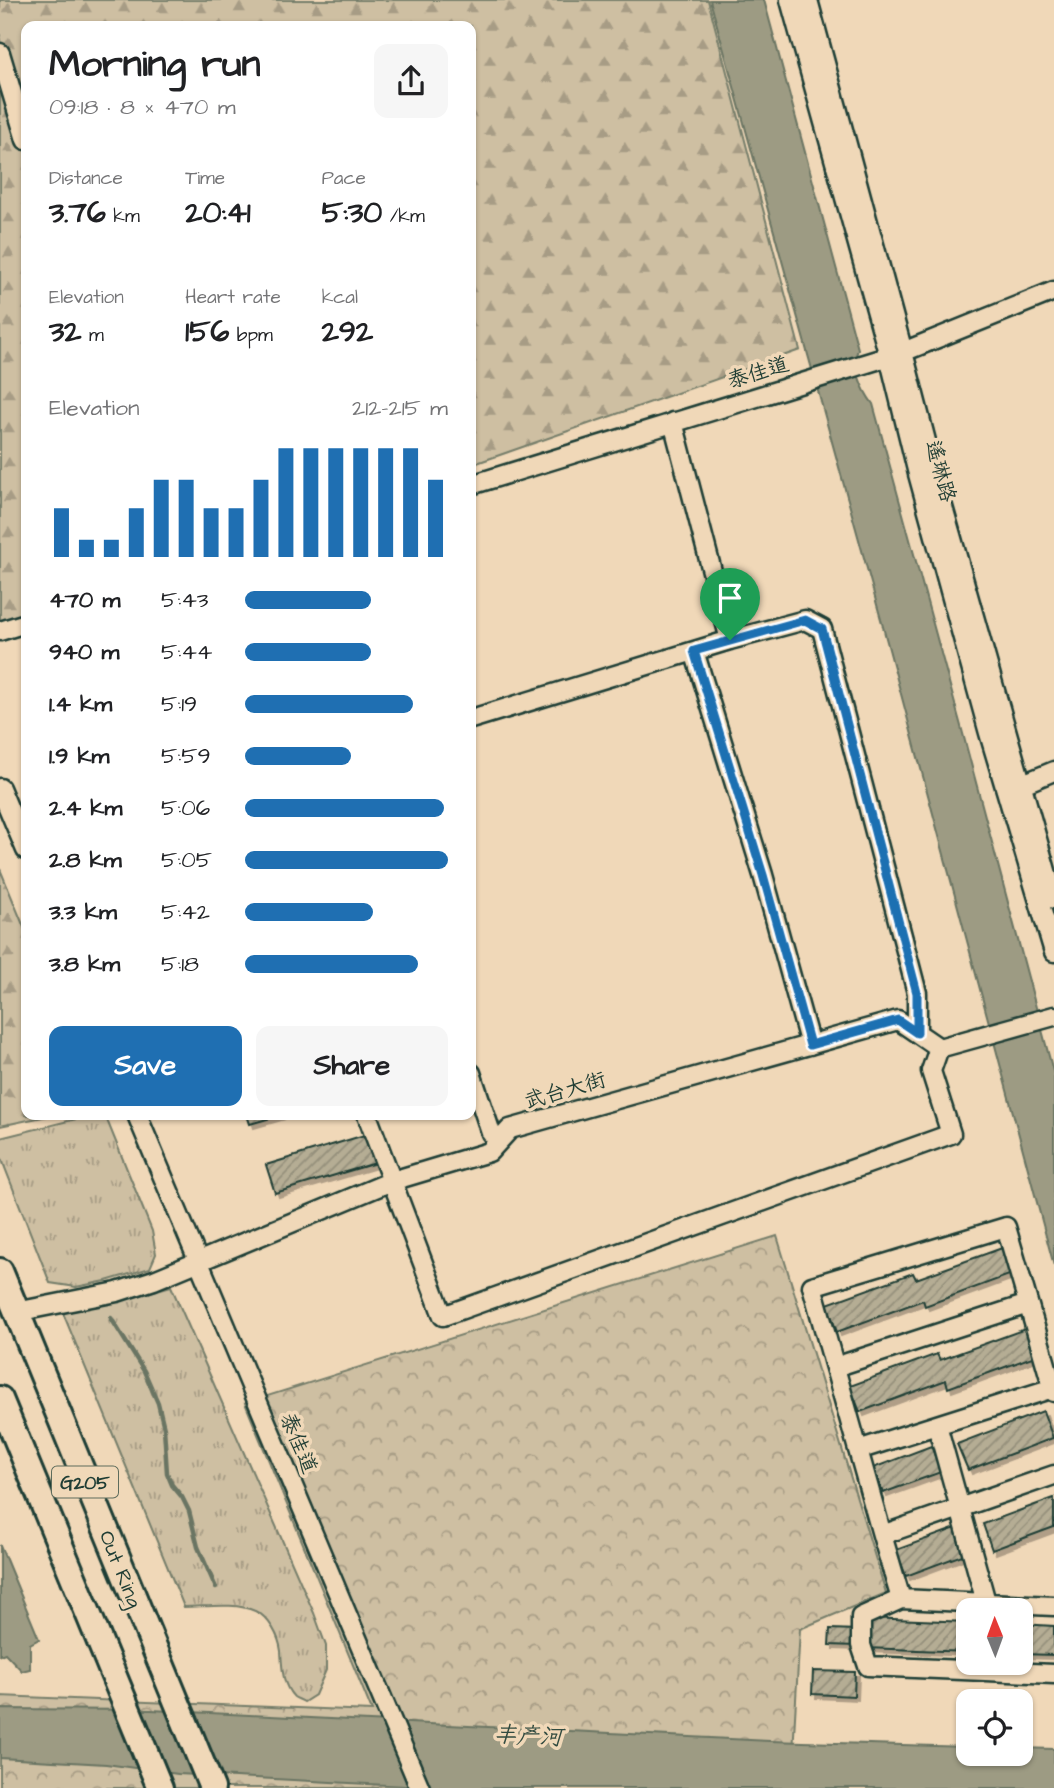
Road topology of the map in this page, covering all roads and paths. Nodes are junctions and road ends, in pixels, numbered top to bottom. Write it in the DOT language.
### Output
graph roads {
  1 [pos="790,0"];
  2 [pos="808,0"];
  3 [pos="0,53"];
  4 [pos="21,123"];
  5 [pos="1054,291"];
  6 [pos="889,356"];
  7 [pos="673,422"];
  8 [pos="476,483"];
  9 [pos="21,625"];
  10 [pos="0,631"];
  11 [pos="730,640"];
  12 [pos="694,651"];
  13 [pos="476,717"];
  14 [pos="1054,771"];
  15 [pos="0,788"];
  16 [pos="1014,788"];
  17 [pos="21,838"];
  18 [pos="1054,900"];
  19 [pos="1054,952"];
  20 [pos="1048,1018"];
  21 [pos="917,1033"];
  22 [pos="810,1045"];
  23 [pos="939,1048"];
  24 [pos="476,1088"];
  25 [pos="139,1120"];
  26 [pos="369,1120"];
  27 [pos="499,1140"];
  28 [pos="392,1181"];
  29 [pos="198,1262"];
  30 [pos="0,1271"];
  31 [pos="1028,1304"];
  32 [pos="16,1312"];
  33 [pos="835,1367"];
  34 [pos="1054,1390"];
  35 [pos="0,1399"];
  36 [pos="937,1425"];
  37 [pos="858,1450"];
  38 [pos="1054,1475"];
  39 [pos="959,1509"];
  40 [pos="881,1535"];
  41 [pos="985,1598"];
  42 [pos="901,1599"];
  43 [pos="956,1601"];
  44 [pos="1033,1604"];
  45 [pos="1054,1605"];
  46 [pos="1054,1674"];
  47 [pos="158,1784"];
  48 [pos="211,1787"];
  49 [pos="419,1788"];
  1 -- 6 [label="street, 遥琳路"];
  2 -- 6 [label="street, 遥琳路"];
  3 -- 4 [label="street"];
  5 -- 6 [label="street, 泰佳道"];
  6 -- 7 [label="street, 泰佳道"];
  6 -- 16 [label="street, 遥琳路"];
  7 -- 8 [label="street, 泰佳道"];
  7 -- 11 [label="street"];
  9 -- 10 [label="street"];
  11 -- 12 [label="street"];
  11 -- 21 [label="street"];
  12 -- 13 [label="street"];
  12 -- 22 [label="street"];
  14 -- 16 [label="street"];
  15 -- 17 [label="street"];
  16 -- 18 [label="street, 遥琳路"];
  16 -- 19 [label="street, 遥琳路"];
  20 -- 23 [label="street"];
  21 -- 22 [label="street, 武台大街"];
  21 -- 23 [label="street, 武台大街"];
  22 -- 27 [label="street, 武台大街"];
  23 -- 28 [label="street"];
  24 -- 27 [label="street"];
  25 -- 29 [label="street, 泰佳道"];
  26 -- 28 [label="street"];
  27 -- 28 [label="street, 武台大街"];
  28 -- 29 [label="street, 武台大街"];
  29 -- 32 [label="street, 武台大街"];
  29 -- 49 [label="street, 泰佳道"];
  30 -- 32 [label="highway, Out Ring / G205"];
  31 -- 33 [label="street"];
  31 -- 33 [label="street"];
  31 -- 34 [label="street"];
  32 -- 48 [label="highway, Out Ring / G205"];
  33 -- 37 [label="street"];
  34 -- 36 [label="street"];
  35 -- 47 [label="highway, G205"];
  36 -- 37 [label="street"];
  36 -- 39 [label="street"];
  37 -- 40 [label="street"];
  38 -- 39 [label="street"];
  39 -- 40 [label="street"];
  39 -- 41 [label="street"];
  40 -- 42 [label="street"];
  42 -- 43 [label="street"];
  42 -- 46 [label="street"];
  44 -- 45 [label="street"];
}
